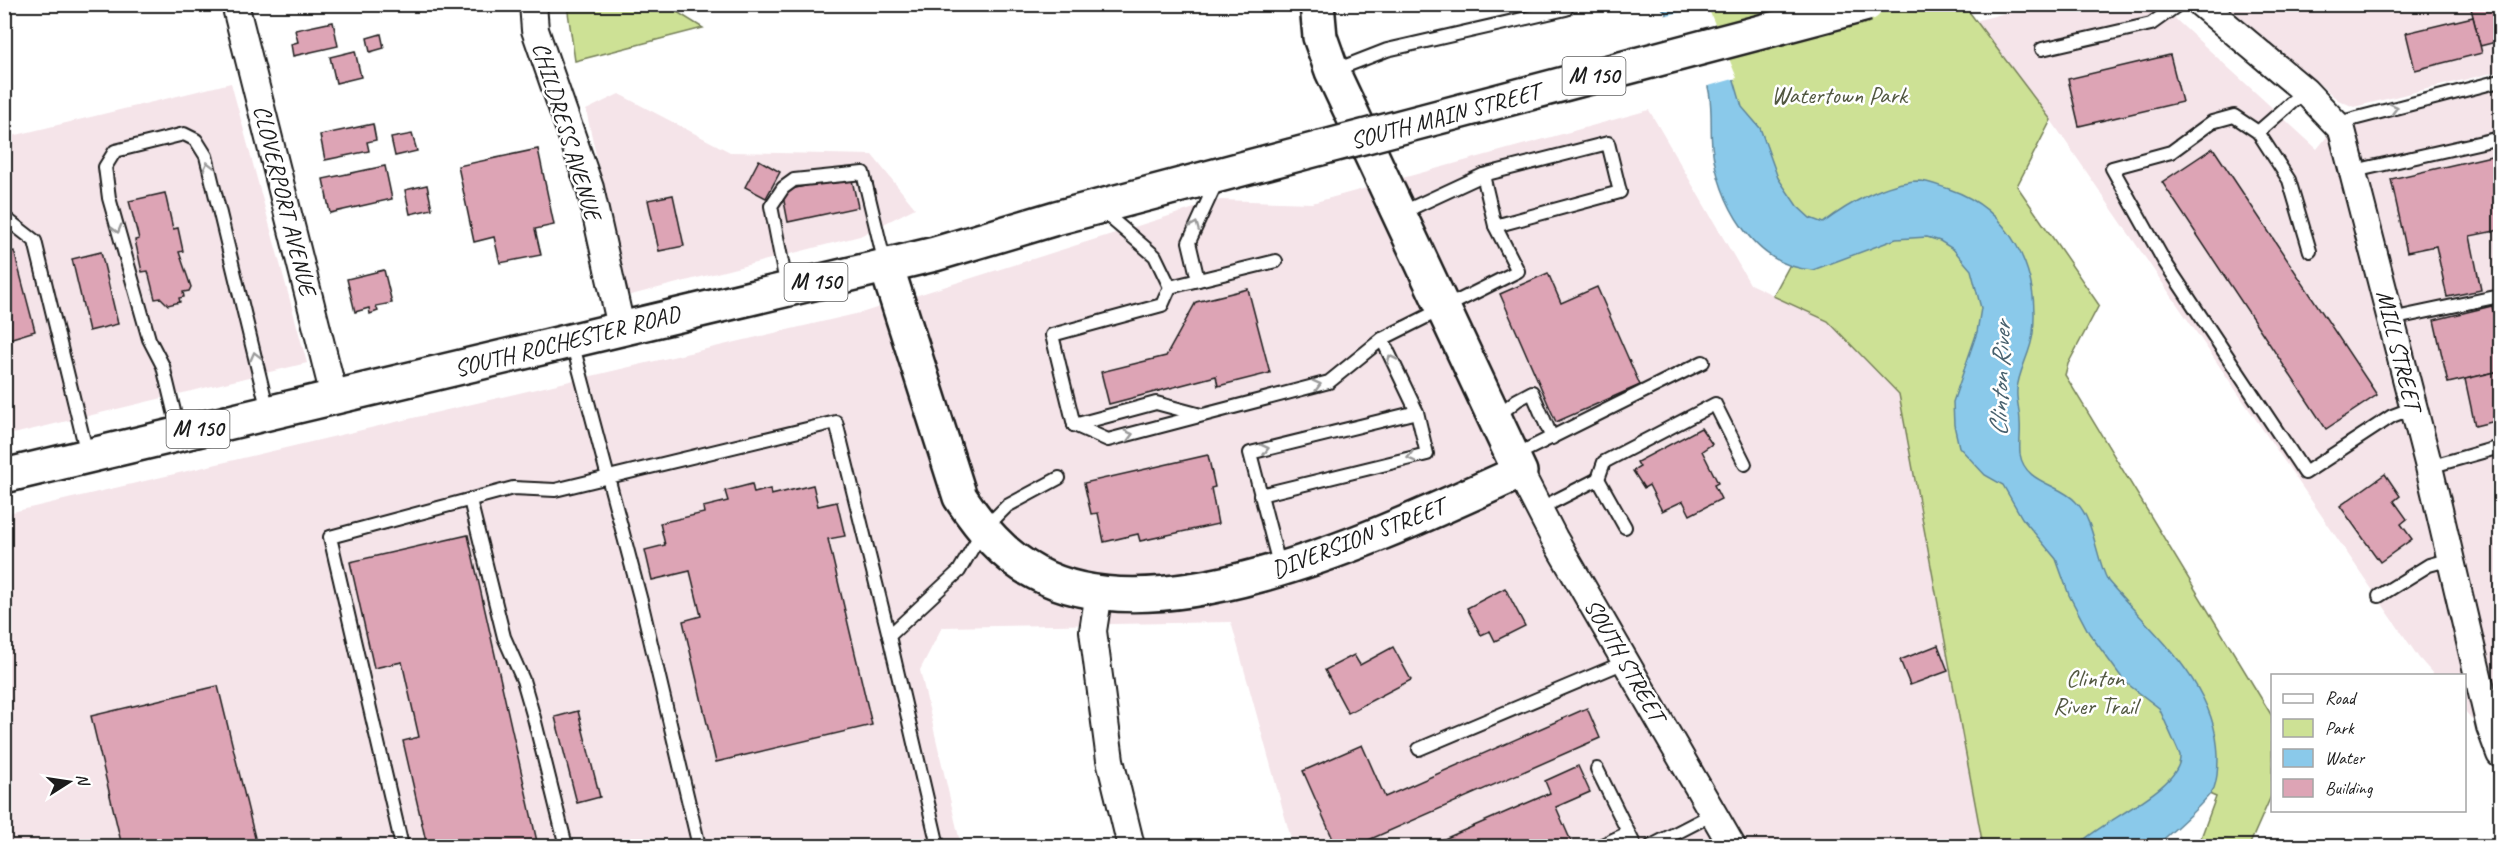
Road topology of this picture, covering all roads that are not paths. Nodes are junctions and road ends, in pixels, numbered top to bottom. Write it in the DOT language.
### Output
graph roads {
  1 [pos="235,4"];
  2 [pos="533,4"];
  3 [pos="1317,4"];
  4 [pos="1867,4"];
  5 [pos="2179,4"];
  6 [pos="2201,4"];
  7 [pos="1566,9"];
  8 [pos="2042,49"];
  9 [pos="1332,71"];
  10 [pos="2500,81"];
  11 [pos="2305,91"];
  12 [pos="2338,123"];
  13 [pos="2258,132"];
  14 [pos="2500,138"];
  15 [pos="2354,171"];
  16 [pos="1483,175"];
  17 [pos="1220,176"];
  18 [pos="1128,200"];
  19 [pos="1097,208"];
  20 [pos="1398,215"];
  21 [pos="4,217"];
  22 [pos="1495,226"];
  23 [pos="2310,251"];
  24 [pos="1276,261"];
  25 [pos="886,266"];
  26 [pos="1198,280"];
  27 [pos="1170,287"];
  28 [pos="787,289"];
  29 [pos="2500,296"];
  30 [pos="1441,308"];
  31 [pos="2391,319"];
  32 [pos="621,327"];
  33 [pos="1382,339"];
  34 [pos="572,340"];
  35 [pos="1703,362"];
  36 [pos="334,396"];
  37 [pos="2414,408"];
  38 [pos="268,412"];
  39 [pos="1417,412"];
  40 [pos="1202,415"];
  41 [pos="1494,419"];
  42 [pos="1074,425"];
  43 [pos="179,433"];
  44 [pos="1552,438"];
  45 [pos="2500,447"];
  46 [pos="87,454"];
  47 [pos="1745,464"];
  48 [pos="1516,465"];
  49 [pos="2429,467"];
  50 [pos="4,476"];
  51 [pos="608,477"];
  52 [pos="1059,478"];
  53 [pos="1598,479"];
  54 [pos="1260,495"];
  55 [pos="470,500"];
  56 [pos="1539,509"];
  57 [pos="1625,527"];
  58 [pos="983,530"];
  59 [pos="2451,559"];
  60 [pos="1281,569"];
  61 [pos="1099,592"];
  62 [pos="2379,596"];
  63 [pos="889,636"];
  64 [pos="1626,662"];
  65 [pos="1419,749"];
  66 [pos="2500,754"];
  67 [pos="1597,769"];
  68 [pos="1713,814"];
  69 [pos="1628,833"];
  70 [pos="402,846"];
  71 [pos="566,846"];
  72 [pos="699,846"];
  73 [pos="938,846"];
  74 [pos="1131,846"];
  75 [pos="1600,846"];
  76 [pos="1635,846"];
  77 [pos="1651,846"];
  78 [pos="1732,846"];
  1 -- 36 [label="street, CLOVERPORT AVENUE"];
  2 -- 32 [label="street, CHILDRESS AVENUE"];
  3 -- 9 [label="main road"];
  4 -- 17 [label="main road, SOUTH MAIN STREET / M 150, bridge"];
  5 -- 8 [label="lane"];
  6 -- 11 [label="street, MILL STREET"];
  7 -- 9 [label="lane"];
  9 -- 20 [label="main road"];
  12 -- 10 [label="lane, one-way"];
  11 -- 12 [label="street, MILL STREET"];
  11 -- 13 [label="lane"];
  12 -- 15 [label="street, MILL STREET"];
  13 -- 23 [label="lane"];
  13 -- 37 [label="lane"];
  14 -- 15 [label="lane"];
  15 -- 31 [label="street, MILL STREET"];
  16 -- 20 [label="lane"];
  16 -- 22 [label="lane"];
  16 -- 22 [label="lane"];
  17 -- 18 [label="main road, SOUTH MAIN STREET / M 150"];
  26 -- 17 [label="lane, one-way"];
  18 -- 19 [label="main road, SOUTH ROCHESTER ROAD / M 150"];
  19 -- 25 [label="main road, SOUTH ROCHESTER ROAD / M 150"];
  19 -- 27 [label="lane"];
  20 -- 30 [label="main road"];
  21 -- 46 [label="lane"];
  22 -- 30 [label="lane"];
  24 -- 26 [label="lane"];
  25 -- 28 [label="main road, SOUTH ROCHESTER ROAD / M 150"];
  25 -- 28 [label="lane"];
  25 -- 58 [label="main road, DIVERSION STREET"];
  26 -- 27 [label="lane"];
  27 -- 42 [label="lane"];
  28 -- 32 [label="main road, SOUTH ROCHESTER ROAD / M 150"];
  29 -- 31 [label="lane"];
  30 -- 33 [label="lane"];
  30 -- 41 [label="main road"];
  31 -- 37 [label="street, MILL STREET"];
  32 -- 34 [label="main road, SOUTH ROCHESTER ROAD / M 150"];
  39 -- 33 [label="lane, one-way"];
  40 -- 33 [label="lane, one-way"];
  34 -- 36 [label="main road, SOUTH ROCHESTER ROAD / M 150"];
  34 -- 51 [label="lane"];
  35 -- 44 [label="lane"];
  36 -- 38 [label="main road, SOUTH ROCHESTER ROAD / M 150"];
  37 -- 49 [label="street, MILL STREET"];
  38 -- 43 [label="main road, SOUTH ROCHESTER ROAD / M 150"];
  38 -- 43 [label="lane, one-way"];
  54 -- 39 [label="lane, one-way"];
  39 -- 54 [label="lane, one-way"];
  40 -- 42 [label="lane"];
  42 -- 40 [label="lane, one-way"];
  41 -- 44 [label="lane"];
  41 -- 48 [label="main road"];
  43 -- 46 [label="main road, SOUTH ROCHESTER ROAD / M 150"];
  44 -- 48 [label="lane"];
  45 -- 49 [label="lane"];
  46 -- 50 [label="main road, SOUTH ROCHESTER ROAD / M 150"];
  47 -- 53 [label="lane"];
  48 -- 56 [label="street, SOUTH STREET"];
  48 -- 60 [label="main road, DIVERSION STREET"];
  49 -- 59 [label="street, MILL STREET"];
  51 -- 55 [label="lane"];
  51 -- 63 [label="lane"];
  51 -- 72 [label="lane"];
  52 -- 58 [label="lane"];
  53 -- 56 [label="lane"];
  53 -- 57 [label="lane"];
  54 -- 60 [label="lane"];
  55 -- 70 [label="lane"];
  55 -- 71 [label="lane"];
  56 -- 64 [label="street, SOUTH STREET"];
  58 -- 61 [label="main road, DIVERSION STREET"];
  58 -- 63 [label="lane"];
  59 -- 62 [label="lane"];
  59 -- 66 [label="street, MILL STREET"];
  60 -- 61 [label="main road, DIVERSION STREET"];
  61 -- 74 [label="street"];
  63 -- 73 [label="lane"];
  64 -- 65 [label="lane"];
  64 -- 68 [label="street, SOUTH STREET"];
  67 -- 69 [label="lane"];
  68 -- 77 [label="lane"];
  68 -- 78 [label="street, SOUTH STREET"];
  69 -- 75 [label="lane"];
  69 -- 76 [label="lane"];
}
